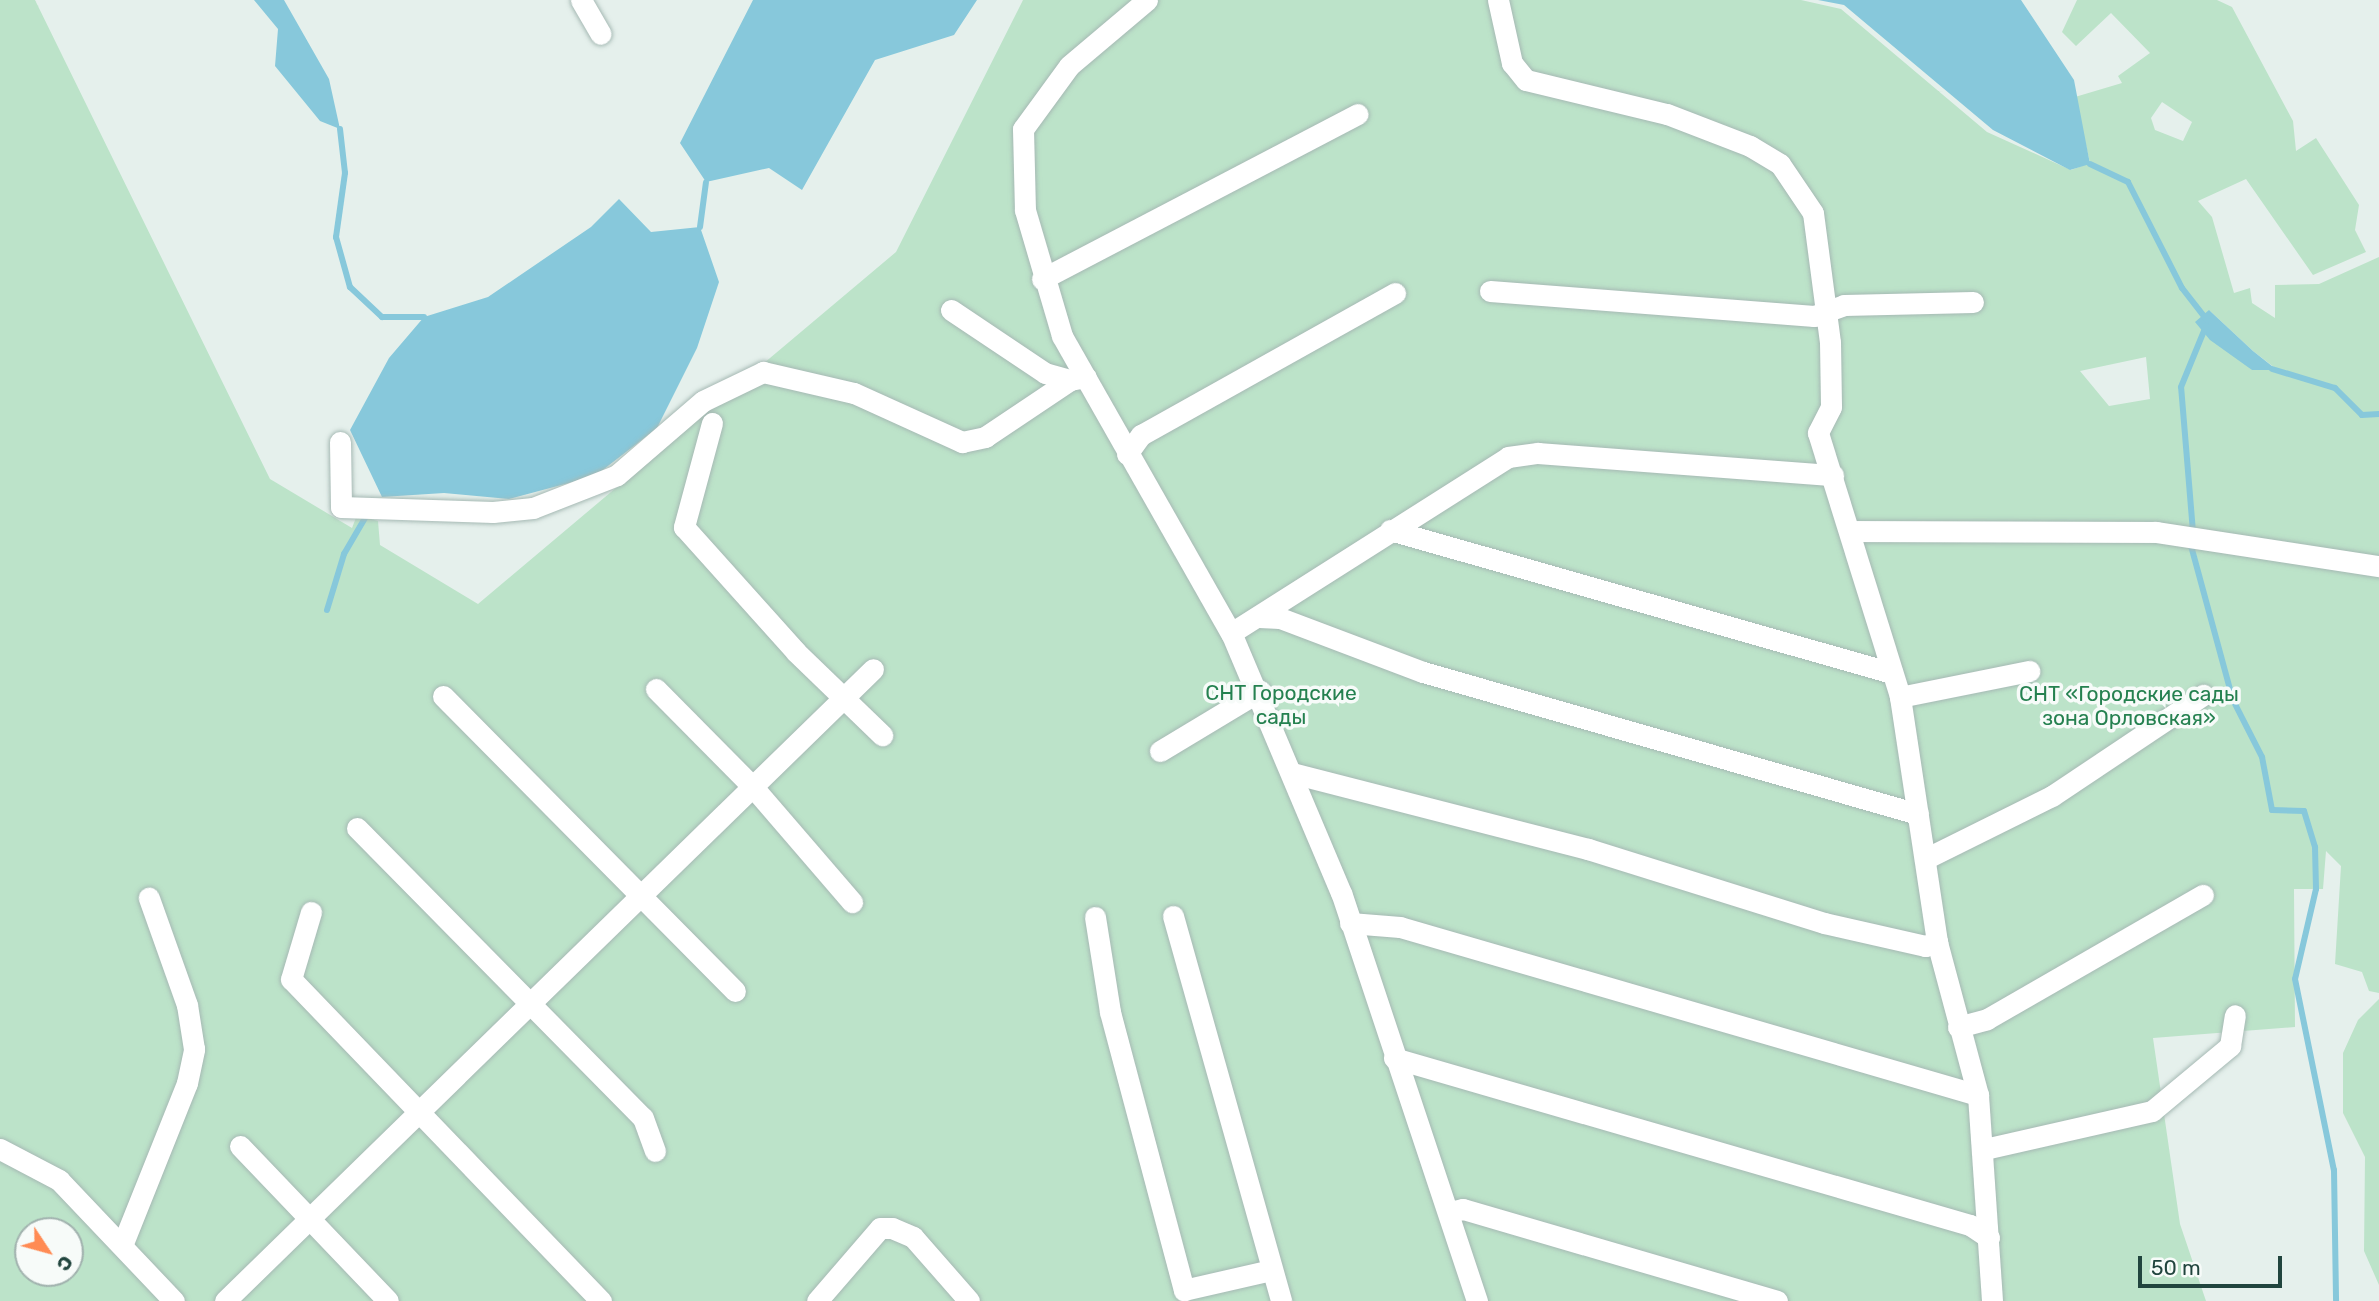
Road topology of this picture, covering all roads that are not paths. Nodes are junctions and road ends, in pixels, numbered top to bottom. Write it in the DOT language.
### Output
graph roads {
  1 [pos="581,0"];
  2 [pos="1147,0"];
  3 [pos="1498,0"];
  4 [pos="601,34"];
  5 [pos="1357,114"];
  6 [pos="1042,279"];
  7 [pos="1490,291"];
  8 [pos="1395,293"];
  9 [pos="1973,303"];
  10 [pos="951,310"];
  11 [pos="1825,311"];
  12 [pos="1078,379"];
  13 [pos="712,423"];
  14 [pos="340,442"];
  15 [pos="1127,454"];
  16 [pos="1833,475"];
  17 [pos="1390,530"];
  18 [pos="1852,531"];
  19 [pos="2379,566"];
  20 [pos="1259,617"];
  21 [pos="1231,634"];
  22 [pos="873,669"];
  23 [pos="2029,671"];
  24 [pos="1892,673"];
  25 [pos="656,689"];
  26 [pos="1261,691"];
  27 [pos="2203,695"];
  28 [pos="443,696"];
  29 [pos="844,697"];
  30 [pos="1900,697"];
  31 [pos="882,735"];
  32 [pos="1160,751"];
  33 [pos="1292,773"];
  34 [pos="753,787"];
  35 [pos="1918,814"];
  36 [pos="357,828"];
  37 [pos="1925,859"];
  38 [pos="640,891"];
  39 [pos="2203,895"];
  40 [pos="149,898"];
  41 [pos="852,902"];
  42 [pos="311,912"];
  43 [pos="1172,916"];
  44 [pos="1095,917"];
  45 [pos="1350,923"];
  46 [pos="1937,943"];
  47 [pos="735,991"];
  48 [pos="530,1004"];
  49 [pos="2235,1016"];
  50 [pos="1958,1027"];
  51 [pos="1394,1058"];
  52 [pos="1978,1096"];
  53 [pos="422,1110"];
  54 [pos="240,1146"];
  55 [pos="0,1149"];
  56 [pos="1985,1149"];
  57 [pos="655,1151"];
  58 [pos="1450,1212"];
  59 [pos="308,1221"];
  60 [pos="1989,1238"];
  61 [pos="123,1243"];
  62 [pos="1271,1270"];
  63 [pos="174,1301"];
  64 [pos="225,1301"];
  65 [pos="388,1301"];
  66 [pos="601,1301"];
  67 [pos="817,1301"];
  68 [pos="969,1301"];
  69 [pos="1281,1301"];
  70 [pos="1477,1301"];
  71 [pos="1777,1301"];
  72 [pos="1992,1301"];
  1 -- 4 [label="street"];
  2 -- 6 [label="street"];
  3 -- 11 [label="street"];
  5 -- 6 [label="street"];
  6 -- 12 [label="street"];
  7 -- 11 [label="street"];
  8 -- 15 [label="street"];
  9 -- 11 [label="street"];
  10 -- 12 [label="street"];
  11 -- 16 [label="street"];
  12 -- 14 [label="street"];
  12 -- 15 [label="street"];
  13 -- 29 [label="street"];
  15 -- 21 [label="street"];
  16 -- 17 [label="street"];
  16 -- 18 [label="street"];
  17 -- 20 [label="street"];
  17 -- 24 [label="street"];
  18 -- 19 [label="street"];
  18 -- 24 [label="street"];
  20 -- 21 [label="street"];
  20 -- 35 [label="street"];
  21 -- 26 [label="street"];
  22 -- 29 [label="street"];
  23 -- 30 [label="street"];
  24 -- 30 [label="street"];
  25 -- 34 [label="street"];
  26 -- 32 [label="street"];
  26 -- 33 [label="street"];
  27 -- 37 [label="street"];
  28 -- 38 [label="street"];
  29 -- 31 [label="street"];
  29 -- 34 [label="street"];
  30 -- 35 [label="street"];
  33 -- 45 [label="street"];
  33 -- 46 [label="street"];
  34 -- 38 [label="street"];
  34 -- 41 [label="street"];
  35 -- 37 [label="street"];
  36 -- 48 [label="street"];
  37 -- 46 [label="street"];
  38 -- 47 [label="street"];
  38 -- 48 [label="street"];
  39 -- 50 [label="street"];
  40 -- 61 [label="street"];
  42 -- 53 [label="street"];
  43 -- 62 [label="street"];
  44 -- 62 [label="street"];
  45 -- 51 [label="street"];
  45 -- 52 [label="street"];
  46 -- 50 [label="street"];
  48 -- 53 [label="street"];
  48 -- 57 [label="street"];
  49 -- 56 [label="street"];
  50 -- 52 [label="street"];
  51 -- 58 [label="street"];
  51 -- 60 [label="street"];
  52 -- 56 [label="street"];
  53 -- 59 [label="street"];
  53 -- 66 [label="street"];
  54 -- 59 [label="street"];
  55 -- 61 [label="street"];
  56 -- 60 [label="street"];
  58 -- 70 [label="street"];
  58 -- 71 [label="street"];
  59 -- 64 [label="street"];
  59 -- 65 [label="street"];
  60 -- 72 [label="street"];
  61 -- 63 [label="street"];
  62 -- 69 [label="street"];
  67 -- 68 [label="street"];
}
